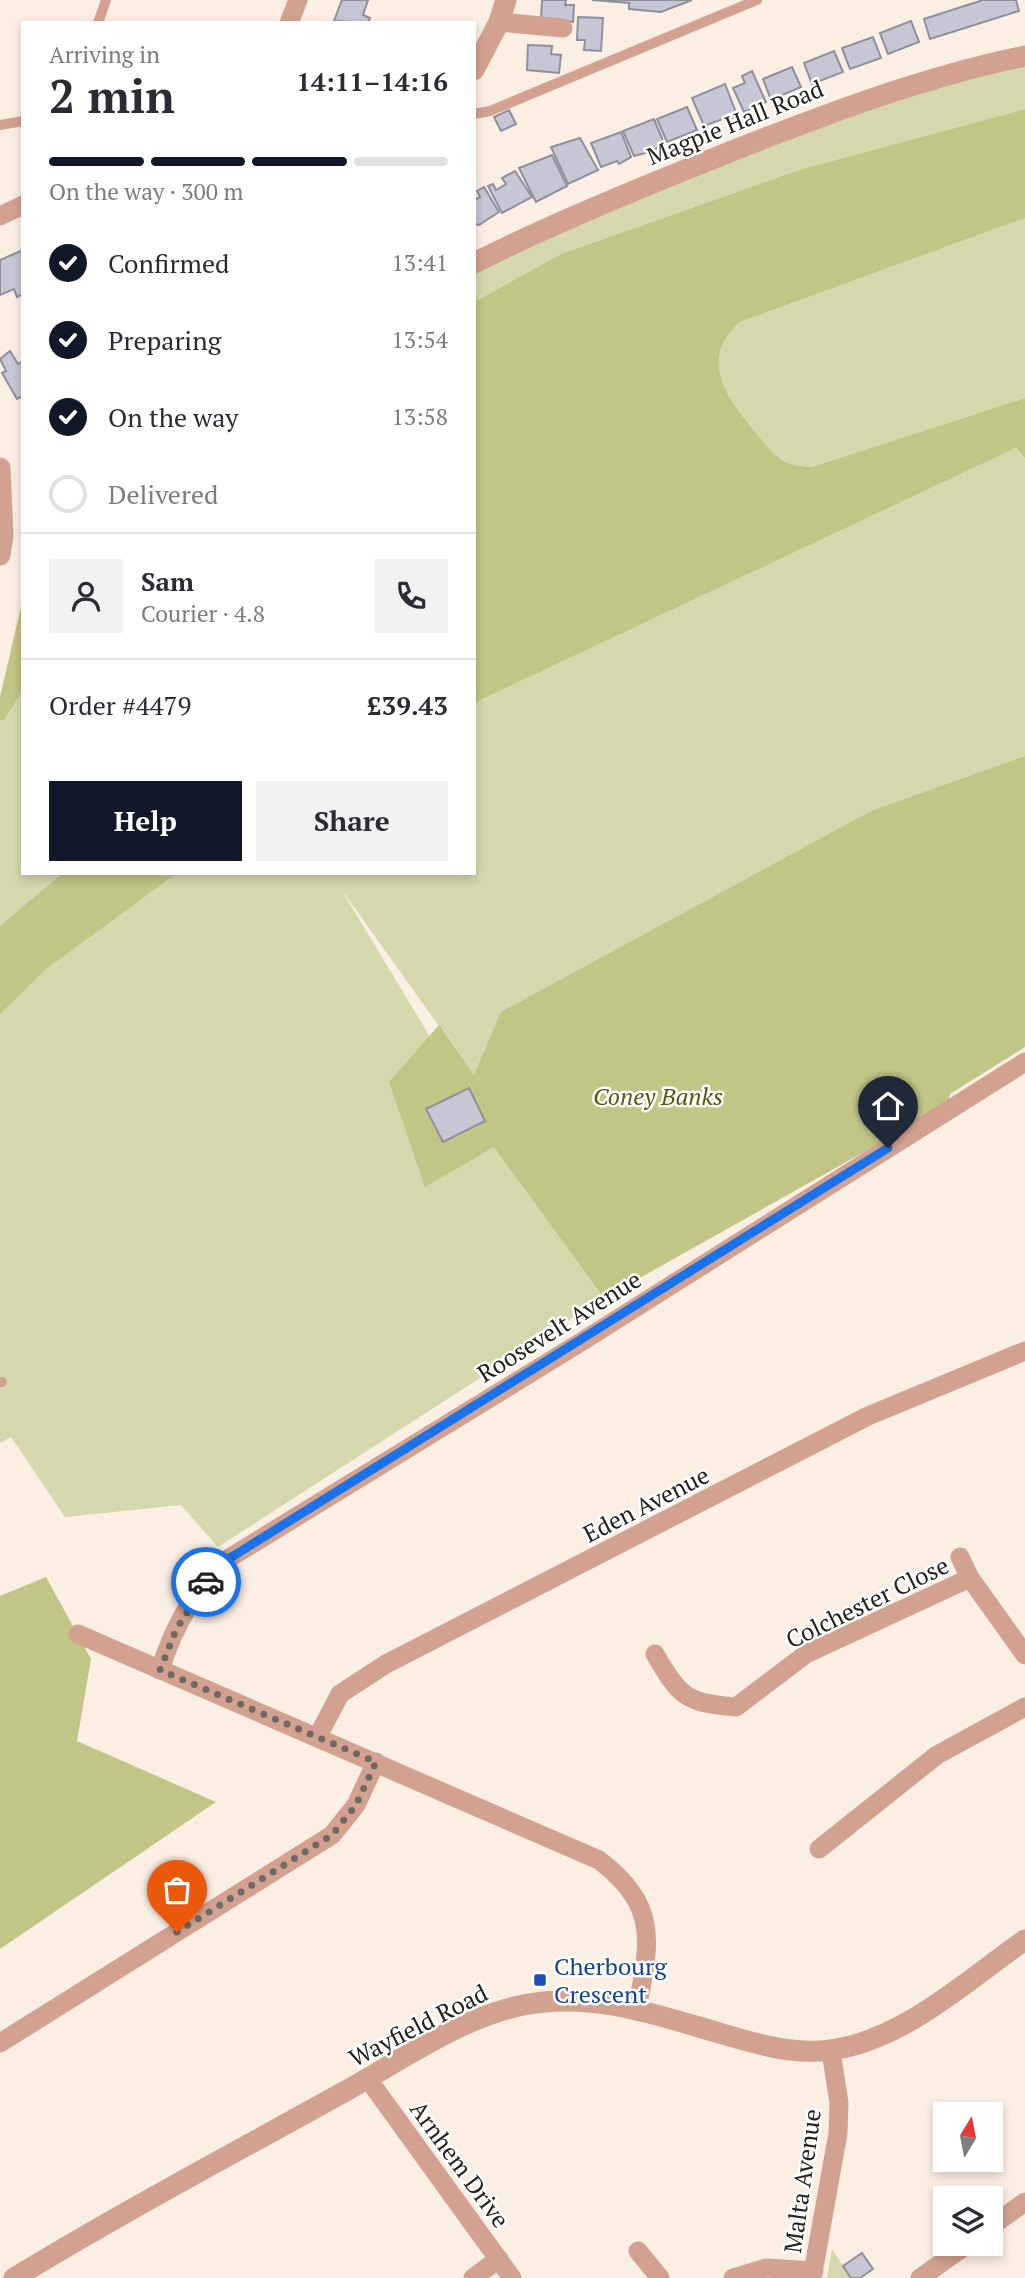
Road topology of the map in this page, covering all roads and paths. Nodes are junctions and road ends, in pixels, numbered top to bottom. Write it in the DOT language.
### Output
graph roads {
  1 [pos="106,0"];
  2 [pos="298,0"];
  3 [pos="506,0"];
  4 [pos="757,0"];
  5 [pos="99,21"];
  6 [pos="290,21"];
  7 [pos="499,22"];
  8 [pos="563,28"];
  9 [pos="1025,57"];
  10 [pos="476,66"];
  11 [pos="476,114"];
  12 [pos="21,121"];
  13 [pos="0,125"];
  14 [pos="21,206"];
  15 [pos="0,216"];
  16 [pos="476,262"];
  17 [pos="8,474"];
  18 [pos="0,555"];
  19 [pos="1025,1062"];
  20 [pos="1025,1351"];
  21 [pos="960,1557"];
  22 [pos="970,1578"];
  23 [pos="78,1634"];
  24 [pos="656,1654"];
  25 [pos="1025,1655"];
  26 [pos="160,1670"];
  27 [pos="1025,1707"];
  28 [pos="318,1736"];
  29 [pos="376,1762"];
  30 [pos="819,1849"];
  31 [pos="1025,1940"];
  32 [pos="637,2009"];
  33 [pos="0,2043"];
  34 [pos="831,2050"];
  35 [pos="369,2079"];
  36 [pos="1025,2202"];
  37 [pos="1003,2218"];
  38 [pos="638,2251"];
  39 [pos="951,2256"];
  40 [pos="499,2259"];
  41 [pos="813,2274"];
  42 [pos="14,2278"];
  43 [pos="473,2278"];
  44 [pos="512,2278"];
  45 [pos="660,2278"];
  46 [pos="733,2278"];
  47 [pos="920,2278"];
  1 -- 5 [label="lane"];
  2 -- 6 [label="street"];
  3 -- 7 [label="street"];
  4 -- 11 [label="lane"];
  7 -- 8 [label="street"];
  7 -- 10 [label="street"];
  9 -- 16 [label="street, Magpie Hall Road"];
  12 -- 13 [label="lane"];
  14 -- 15 [label="street"];
  17 -- 18 [label="street"];
  19 -- 26 [label="street, Roosevelt Avenue"];
  20 -- 28 [label="street, Eden Avenue"];
  21 -- 22 [label="street"];
  22 -- 24 [label="street, Colchester Close"];
  22 -- 25 [label="street"];
  23 -- 26 [label="street"];
  26 -- 28 [label="street"];
  27 -- 30 [label="street"];
  28 -- 29 [label="street"];
  29 -- 32 [label="street"];
  29 -- 33 [label="street"];
  31 -- 34 [label="street, Wayfield Road"];
  32 -- 34 [label="street, Wayfield Road"];
  32 -- 35 [label="street, Wayfield Road"];
  34 -- 41 [label="street, Malta Avenue"];
  35 -- 40 [label="street, Arnhem Drive"];
  35 -- 42 [label="street, Wayfield Road"];
  36 -- 37 [label="street"];
  38 -- 45 [label="street"];
  39 -- 47 [label="street"];
  40 -- 43 [label="street"];
  40 -- 44 [label="street, Arnhem Drive"];
  41 -- 46 [label="street"];
}
